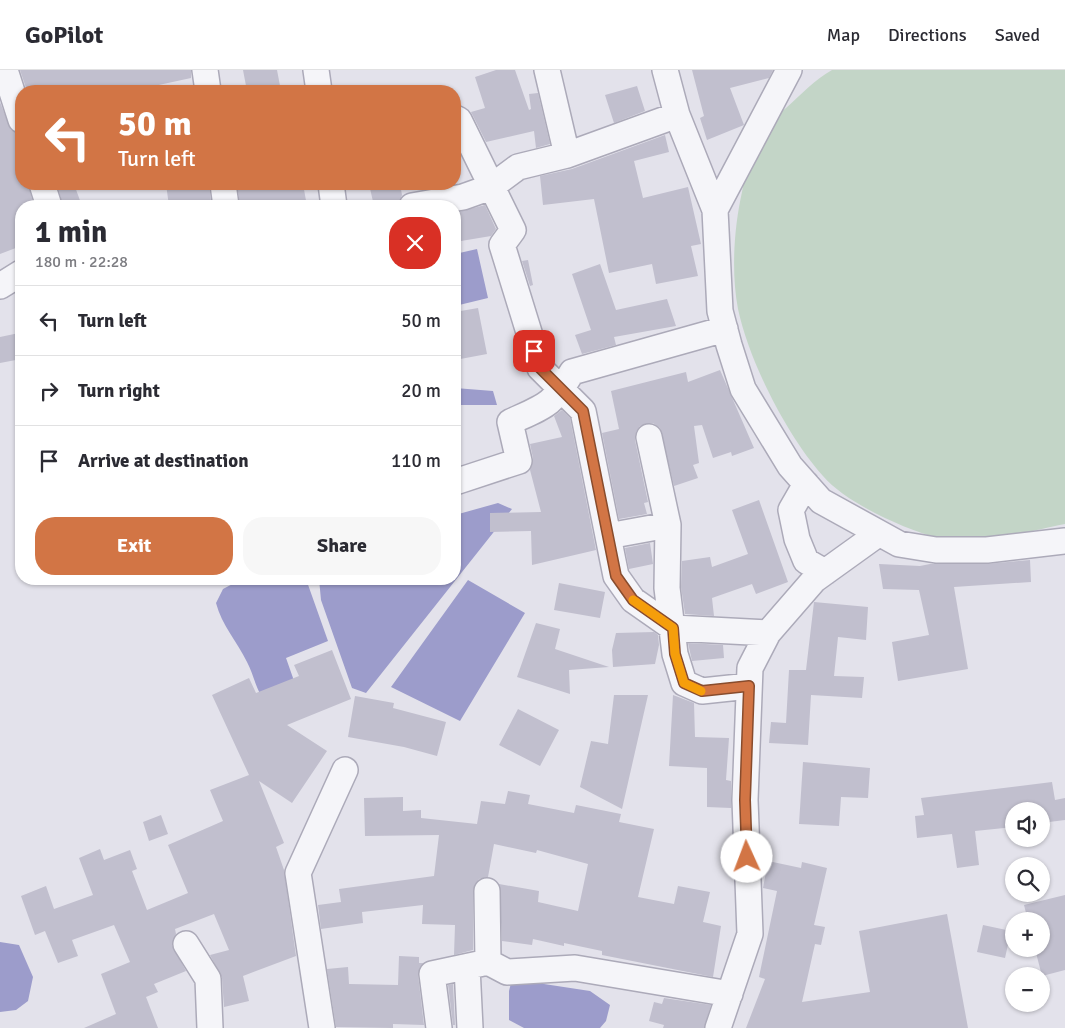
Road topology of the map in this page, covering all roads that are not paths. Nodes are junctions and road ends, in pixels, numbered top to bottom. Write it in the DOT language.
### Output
graph roads {
  1 [pos="5,70"];
  2 [pos="205,70"];
  3 [pos="316,70"];
  4 [pos="547,70"];
  5 [pos="665,70"];
  6 [pos="788,70"];
  7 [pos="207,85"];
  8 [pos="317,85"];
  9 [pos="15,101"];
  10 [pos="677,115"];
  11 [pos="461,124"];
  12 [pos="567,155"];
  13 [pos="491,187"];
  14 [pos="417,198"];
  15 [pos="715,210"];
  16 [pos="15,277"];
  17 [pos="0,286"];
  18 [pos="725,329"];
  19 [pos="562,390"];
  20 [pos="648,437"];
  21 [pos="461,480"];
  22 [pos="806,484"];
  23 [pos="668,525"];
  24 [pos="878,534"];
  25 [pos="608,536"];
  26 [pos="1065,541"];
  27 [pos="825,572"];
  28 [pos="673,628"];
  29 [pos="768,633"];
  30 [pos="749,686"];
  31 [pos="345,770"];
  32 [pos="487,891"];
  33 [pos="186,944"];
  34 [pos="478,964"];
  35 [pos="730,994"];
  36 [pos="210,1028"];
  37 [pos="322,1028"];
  38 [pos="439,1028"];
  39 [pos="470,1028"];
  40 [pos="718,1028"];
  1 -- 9 [label="street"];
  2 -- 7 [label="street"];
  3 -- 8 [label="street"];
  4 -- 12 [label="street"];
  5 -- 10 [label="street"];
  6 -- 15 [label="street"];
  10 -- 12 [label="street"];
  10 -- 15 [label="street"];
  11 -- 13 [label="street"];
  12 -- 13 [label="street"];
  13 -- 14 [label="street"];
  13 -- 19 [label="street"];
  15 -- 18 [label="street"];
  16 -- 17 [label="street"];
  18 -- 19 [label="street"];
  18 -- 22 [label="street"];
  19 -- 21 [label="street"];
  19 -- 25 [label="street"];
  20 -- 23 [label="street"];
  22 -- 24 [label="street"];
  22 -- 27 [label="street"];
  23 -- 25 [label="street"];
  23 -- 28 [label="street"];
  24 -- 26 [label="street"];
  24 -- 27 [label="street"];
  25 -- 28 [label="street"];
  27 -- 29 [label="street"];
  28 -- 29 [label="street"];
  28 -- 30 [label="street"];
  29 -- 30 [label="street"];
  30 -- 35 [label="street"];
  31 -- 37 [label="street"];
  32 -- 34 [label="street"];
  33 -- 36 [label="street"];
  34 -- 35 [label="street"];
  34 -- 38 [label="street"];
  34 -- 39 [label="street"];
  35 -- 40 [label="street"];
}
